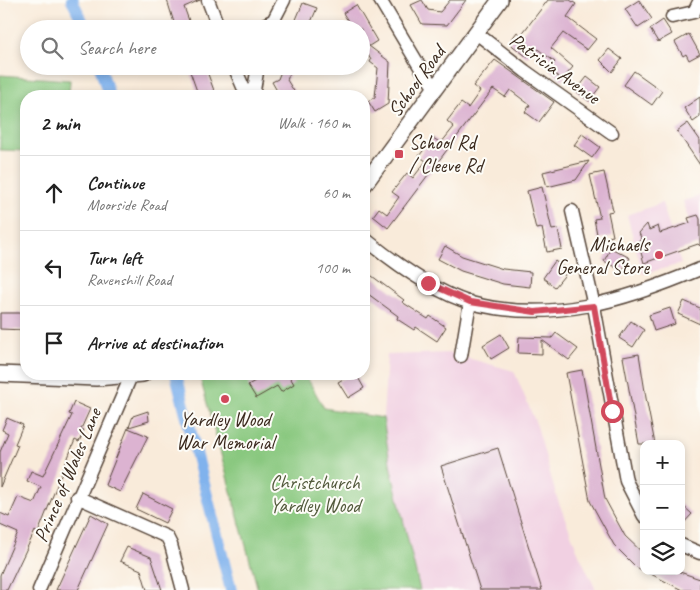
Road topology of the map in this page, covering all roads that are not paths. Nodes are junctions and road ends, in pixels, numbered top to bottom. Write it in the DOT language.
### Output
graph roads {
  1 [pos="208,0"];
  2 [pos="284,0"];
  3 [pos="380,0"];
  4 [pos="500,0"];
  5 [pos="700,0"];
  6 [pos="697,15"];
  7 [pos="672,17"];
  8 [pos="217,20"];
  9 [pos="274,20"];
  10 [pos="475,32"];
  11 [pos="238,75"];
  12 [pos="256,75"];
  13 [pos="435,88"];
  14 [pos="244,90"];
  15 [pos="254,90"];
  16 [pos="612,133"];
  17 [pos="370,177"];
  18 [pos="572,211"];
  19 [pos="370,242"];
  20 [pos="700,269"];
  21 [pos="470,302"];
  22 [pos="594,306"];
  23 [pos="461,356"];
  24 [pos="0,374"];
  25 [pos="20,375"];
  26 [pos="135,380"];
  27 [pos="78,497"];
  28 [pos="640,508"];
  29 [pos="685,547"];
  30 [pos="700,553"];
  31 [pos="39,590"];
  32 [pos="183,590"];
  1 -- 8 [label="street"];
  2 -- 9 [label="street"];
  3 -- 13 [label="street"];
  4 -- 10 [label="street, School Road"];
  5 -- 6 [label="street"];
  6 -- 7 [label="street"];
  10 -- 13 [label="street, School Road"];
  10 -- 16 [label="street, Patricia Avenue"];
  11 -- 14 [label="street"];
  12 -- 15 [label="street"];
  13 -- 17 [label="street, School Road"];
  18 -- 22 [label="street"];
  19 -- 21 [label="street"];
  20 -- 22 [label="street"];
  21 -- 22 [label="street"];
  21 -- 23 [label="street"];
  22 -- 28 [label="street"];
  24 -- 25 [label="street"];
  26 -- 27 [label="street, Prince of Wales Lane"];
  27 -- 31 [label="street, Prince of Wales Lane"];
  27 -- 32 [label="street"];
  29 -- 30 [label="street"];
}
